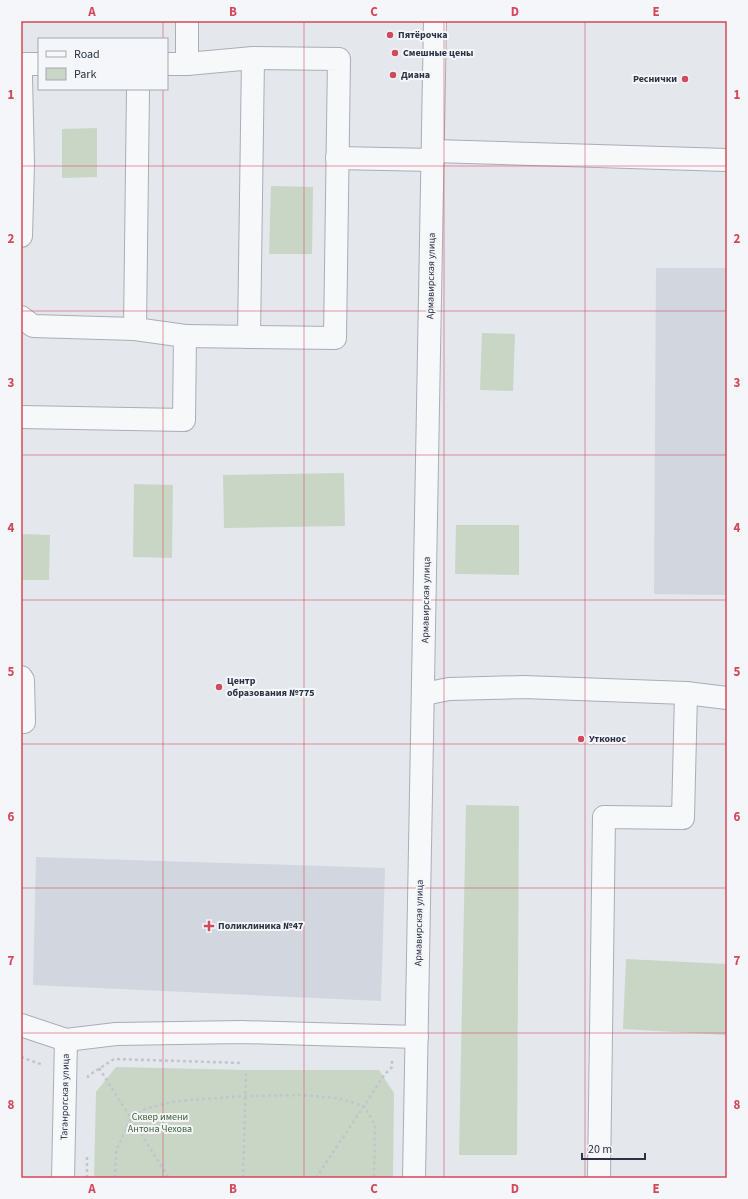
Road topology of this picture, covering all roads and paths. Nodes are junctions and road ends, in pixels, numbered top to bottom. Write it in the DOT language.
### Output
graph roads {
  1 [pos="187,21"];
  2 [pos="436,21"];
  3 [pos="253,58"];
  4 [pos="21,64"];
  5 [pos="38,64"];
  6 [pos="177,64"];
  7 [pos="21,77"];
  8 [pos="138,90"];
  9 [pos="433,155"];
  10 [pos="337,158"];
  11 [pos="727,160"];
  12 [pos="21,236"];
  13 [pos="21,317"];
  14 [pos="135,328"];
  15 [pos="185,336"];
  16 [pos="249,337"];
  17 [pos="21,417"];
  18 [pos="21,677"];
  19 [pos="686,693"];
  20 [pos="424,694"];
  21 [pos="727,698"];
  22 [pos="21,722"];
  23 [pos="21,1024"];
  24 [pos="392,1036"];
  25 [pos="417,1038"];
  26 [pos="66,1040"];
  27 [pos="21,1057"];
  28 [pos="242,1063"];
  29 [pos="43,1065"];
  30 [pos="99,1068"];
  31 [pos="246,1070"];
  32 [pos="88,1084"];
  33 [pos="245,1096"];
  34 [pos="364,1106"];
  35 [pos="131,1118"];
  36 [pos="87,1154"];
  37 [pos="63,1178"];
  38 [pos="87,1178"];
  39 [pos="115,1178"];
  40 [pos="169,1178"];
  41 [pos="243,1178"];
  42 [pos="316,1178"];
  43 [pos="374,1178"];
  44 [pos="414,1178"];
  45 [pos="599,1178"];
  1 -- 6 [label="street"];
  2 -- 9 [label="street, Армавирская улица"];
  3 -- 6 [label="street"];
  3 -- 10 [label="street"];
  3 -- 16 [label="street"];
  4 -- 5 [label="street"];
  7 -- 12 [label="street"];
  8 -- 14 [label="street"];
  9 -- 10 [label="street"];
  9 -- 11 [label="street"];
  9 -- 20 [label="street, Армавирская улица"];
  10 -- 16 [label="street"];
  13 -- 14 [label="street"];
  14 -- 15 [label="street"];
  15 -- 16 [label="street"];
  15 -- 17 [label="street"];
  18 -- 22 [label="street"];
  19 -- 20 [label="street"];
  19 -- 21 [label="street"];
  19 -- 45 [label="street"];
  20 -- 25 [label="street, Армавирская улица"];
  23 -- 26 [label="street, Таганрогская улица"];
  24 -- 25 [label="street"];
  24 -- 26 [label="street"];
  24 -- 34 [label="path"];
  25 -- 44 [label="street, Армавирская улица"];
  26 -- 37 [label="street, Таганрогская улица"];
  27 -- 29 [label="path"];
  28 -- 30 [label="path"];
  30 -- 32 [label="path"];
  30 -- 35 [label="path"];
  31 -- 33 [label="path"];
  33 -- 34 [label="path"];
  33 -- 35 [label="path"];
  33 -- 41 [label="path"];
  34 -- 42 [label="path"];
  34 -- 43 [label="path"];
  35 -- 39 [label="path"];
  35 -- 40 [label="path"];
  36 -- 38 [label="path"];
}
